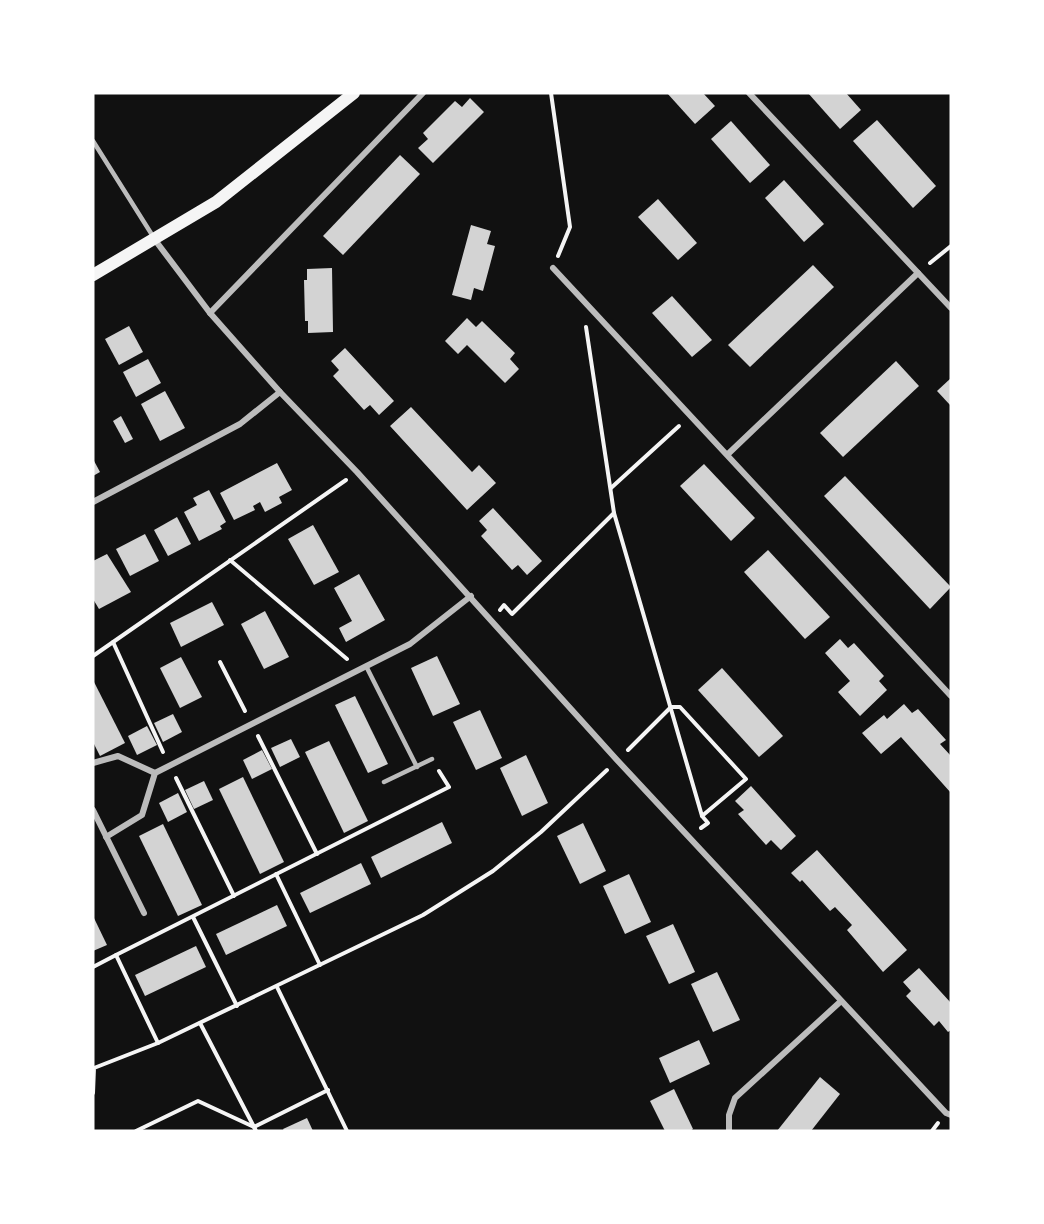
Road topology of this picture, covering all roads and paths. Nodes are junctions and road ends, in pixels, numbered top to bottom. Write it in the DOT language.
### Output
graph roads {
  1 [pos="354,93"];
  2 [pos="423,93"];
  3 [pos="551,93"];
  4 [pos="749,93"];
  5 [pos="93,141"];
  6 [pos="155,240"];
  7 [pos="951,246"];
  8 [pos="553,268"];
  9 [pos="918,273"];
  10 [pos="93,275"];
  11 [pos="951,308"];
  12 [pos="591,309"];
  13 [pos="210,313"];
  14 [pos="280,392"];
  15 [pos="691,414"];
  16 [pos="728,454"];
  17 [pos="357,472"];
  18 [pos="611,488"];
  19 [pos="93,502"];
  20 [pos="614,513"];
  21 [pos="230,560"];
  22 [pos="471,596"];
  23 [pos="491,618"];
  24 [pos="93,656"];
  25 [pos="220,662"];
  26 [pos="363,668"];
  27 [pos="951,696"];
  28 [pos="671,707"];
  29 [pos="252,723"];
  30 [pos="432,759"];
  31 [pos="617,760"];
  32 [pos="93,763"];
  33 [pos="417,767"];
  34 [pos="155,773"];
  35 [pos="384,782"];
  36 [pos="93,810"];
  37 [pos="702,816"];
  38 [pos="106,837"];
  39 [pos="689,839"];
  40 [pos="316,854"];
  41 [pos="276,874"];
  42 [pos="144,913"];
  43 [pos="193,917"];
  44 [pos="116,955"];
  45 [pos="320,966"];
  46 [pos="93,967"];
  47 [pos="277,987"];
  48 [pos="840,1002"];
  49 [pos="237,1006"];
  50 [pos="200,1023"];
  51 [pos="158,1043"];
  52 [pos="93,1067"];
  53 [pos="328,1090"];
  54 [pos="93,1093"];
  55 [pos="951,1115"];
  56 [pos="255,1129"];
  57 [pos="136,1131"];
  58 [pos="347,1131"];
  59 [pos="729,1131"];
  1 -- 6 [label="main road"];
  2 -- 13 [label="street"];
  3 -- 8 [label="path"];
  4 -- 9 [label="street"];
  5 -- 6 [label="lane"];
  6 -- 10 [label="main road"];
  6 -- 13 [label="street"];
  7 -- 9 [label="path"];
  8 -- 12 [label="street"];
  9 -- 11 [label="street"];
  9 -- 16 [label="street"];
  12 -- 15 [label="street"];
  12 -- 18 [label="path"];
  13 -- 14 [label="street"];
  14 -- 17 [label="street"];
  14 -- 19 [label="street"];
  15 -- 16 [label="street"];
  15 -- 18 [label="path"];
  16 -- 27 [label="street"];
  17 -- 21 [label="path"];
  17 -- 22 [label="street"];
  18 -- 20 [label="path"];
  20 -- 23 [label="path"];
  20 -- 28 [label="path"];
  21 -- 24 [label="path"];
  21 -- 26 [label="path"];
  22 -- 23 [label="street"];
  22 -- 26 [label="street"];
  23 -- 31 [label="street"];
  25 -- 29 [label="path"];
  26 -- 29 [label="street"];
  26 -- 33 [label="lane"];
  28 -- 31 [label="path"];
  28 -- 37 [label="path"];
  28 -- 37 [label="path"];
  29 -- 34 [label="street"];
  29 -- 40 [label="path"];
  30 -- 33 [label="lane"];
  30 -- 40 [label="path"];
  31 -- 39 [label="street"];
  31 -- 45 [label="path"];
  32 -- 34 [label="street"];
  33 -- 35 [label="lane"];
  34 -- 38 [label="street"];
  36 -- 38 [label="street"];
  37 -- 39 [label="path"];
  38 -- 42 [label="street"];
  39 -- 48 [label="street"];
  40 -- 41 [label="path"];
  41 -- 43 [label="path"];
  41 -- 45 [label="path"];
  43 -- 44 [label="path"];
  43 -- 49 [label="path"];
  44 -- 46 [label="path"];
  44 -- 51 [label="path"];
  45 -- 47 [label="path"];
  47 -- 49 [label="path"];
  47 -- 53 [label="path"];
  48 -- 55 [label="street"];
  48 -- 59 [label="street"];
  49 -- 50 [label="path"];
  50 -- 51 [label="path"];
  50 -- 56 [label="path"];
  51 -- 52 [label="path"];
  52 -- 54 [label="path"];
  53 -- 56 [label="path"];
  53 -- 58 [label="path"];
  56 -- 57 [label="path"];
}
